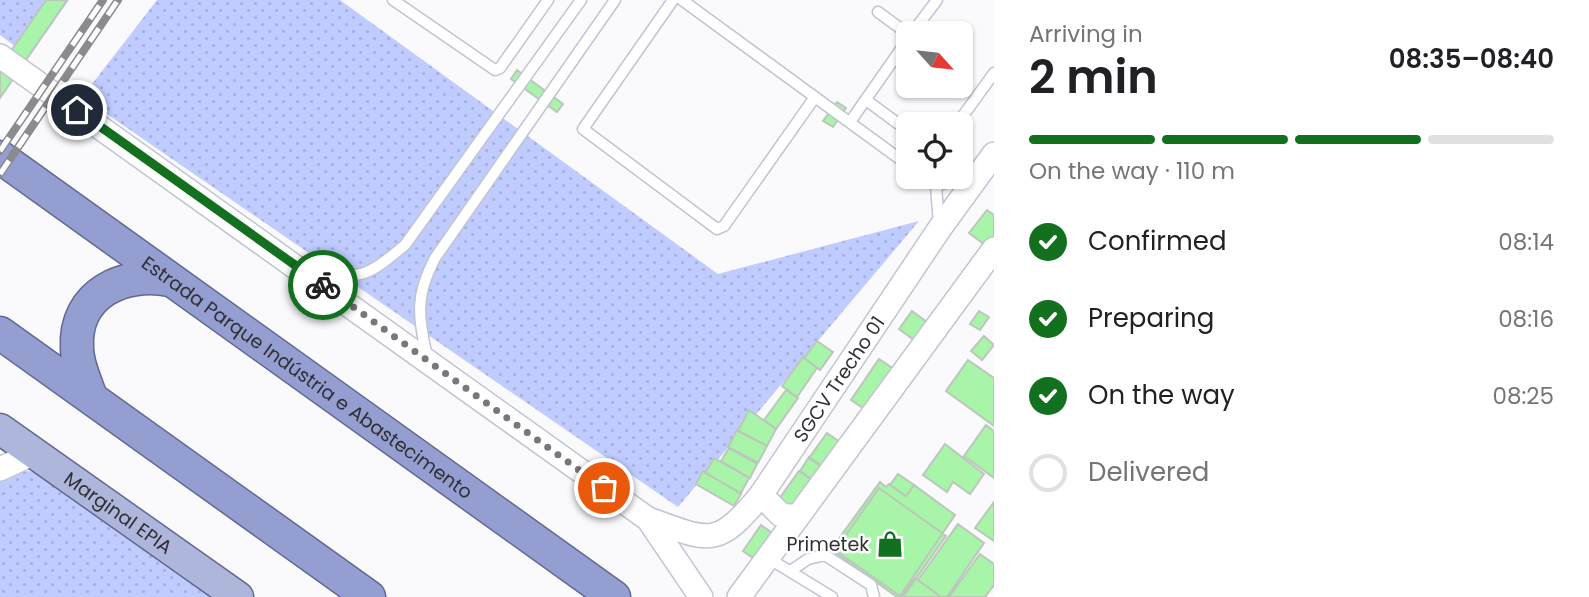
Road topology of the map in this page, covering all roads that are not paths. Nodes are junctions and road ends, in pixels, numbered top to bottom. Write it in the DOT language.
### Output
graph roads {
  1 [pos="393,0"];
  2 [pos="548,0"];
  3 [pos="581,0"];
  4 [pos="615,0"];
  5 [pos="673,0"];
  6 [pos="682,0"];
  7 [pos="937,0"];
  8 [pos="878,12"];
  9 [pos="921,21"];
  10 [pos="896,25"];
  11 [pos="0,56"];
  12 [pos="896,56"];
  13 [pos="994,73"];
  14 [pos="815,97"];
  15 [pos="866,100"];
  16 [pos="966,112"];
  17 [pos="850,122"];
  18 [pos="896,122"];
  19 [pos="896,156"];
  20 [pos="0,157"];
  21 [pos="988,162"];
  22 [pos="936,189"];
  23 [pos="940,228"];
  24 [pos="994,249"];
  25 [pos="304,270"];
  26 [pos="170,280"];
  27 [pos="0,333"];
  28 [pos="428,363"];
  29 [pos="90,395"];
  30 [pos="0,429"];
  31 [pos="32,454"];
  32 [pos="0,468"];
  33 [pos="761,495"];
  34 [pos="796,517"];
  35 [pos="648,519"];
  36 [pos="768,558"];
  37 [pos="792,570"];
  38 [pos="238,597"];
  39 [pos="369,597"];
  40 [pos="614,597"];
  41 [pos="701,597"];
  42 [pos="739,597"];
  43 [pos="832,597"];
  44 [pos="874,597"];
  1 -- 2 [label="lane"];
  3 -- 25 [label="lane"];
  4 -- 28 [label="lane"];
  5 -- 14 [label="lane"];
  6 -- 14 [label="lane"];
  7 -- 9 [label="lane"];
  8 -- 10 [label="lane"];
  11 -- 25 [label="street"];
  12 -- 15 [label="lane"];
  13 -- 16 [label="lane"];
  14 -- 17 [label="lane"];
  15 -- 17 [label="lane"];
  15 -- 18 [label="lane"];
  17 -- 19 [label="lane"];
  20 -- 26 [label="highway, Estrada Parque Indústria e Abastecimento"];
  21 -- 23 [label="street, SGCV Trecho 01"];
  22 -- 23 [label="lane"];
  23 -- 33 [label="street, SGCV Trecho 01"];
  24 -- 34 [label="street"];
  25 -- 28 [label="street"];
  26 -- 29 [label="highway"];
  26 -- 40 [label="highway, Estrada Parque Indústria e Abastecimento"];
  27 -- 29 [label="highway"];
  28 -- 35 [label="street"];
  29 -- 39 [label="highway"];
  30 -- 31 [label="main road, Marginal EPIA"];
  31 -- 32 [label="street"];
  31 -- 38 [label="main road, Marginal EPIA"];
  33 -- 34 [label="street"];
  33 -- 35 [label="street, SGCV Trecho 01"];
  34 -- 36 [label="street"];
  35 -- 41 [label="street"];
  36 -- 37 [label="lane"];
  36 -- 42 [label="street"];
  37 -- 43 [label="lane"];
  37 -- 44 [label="lane"];
}
